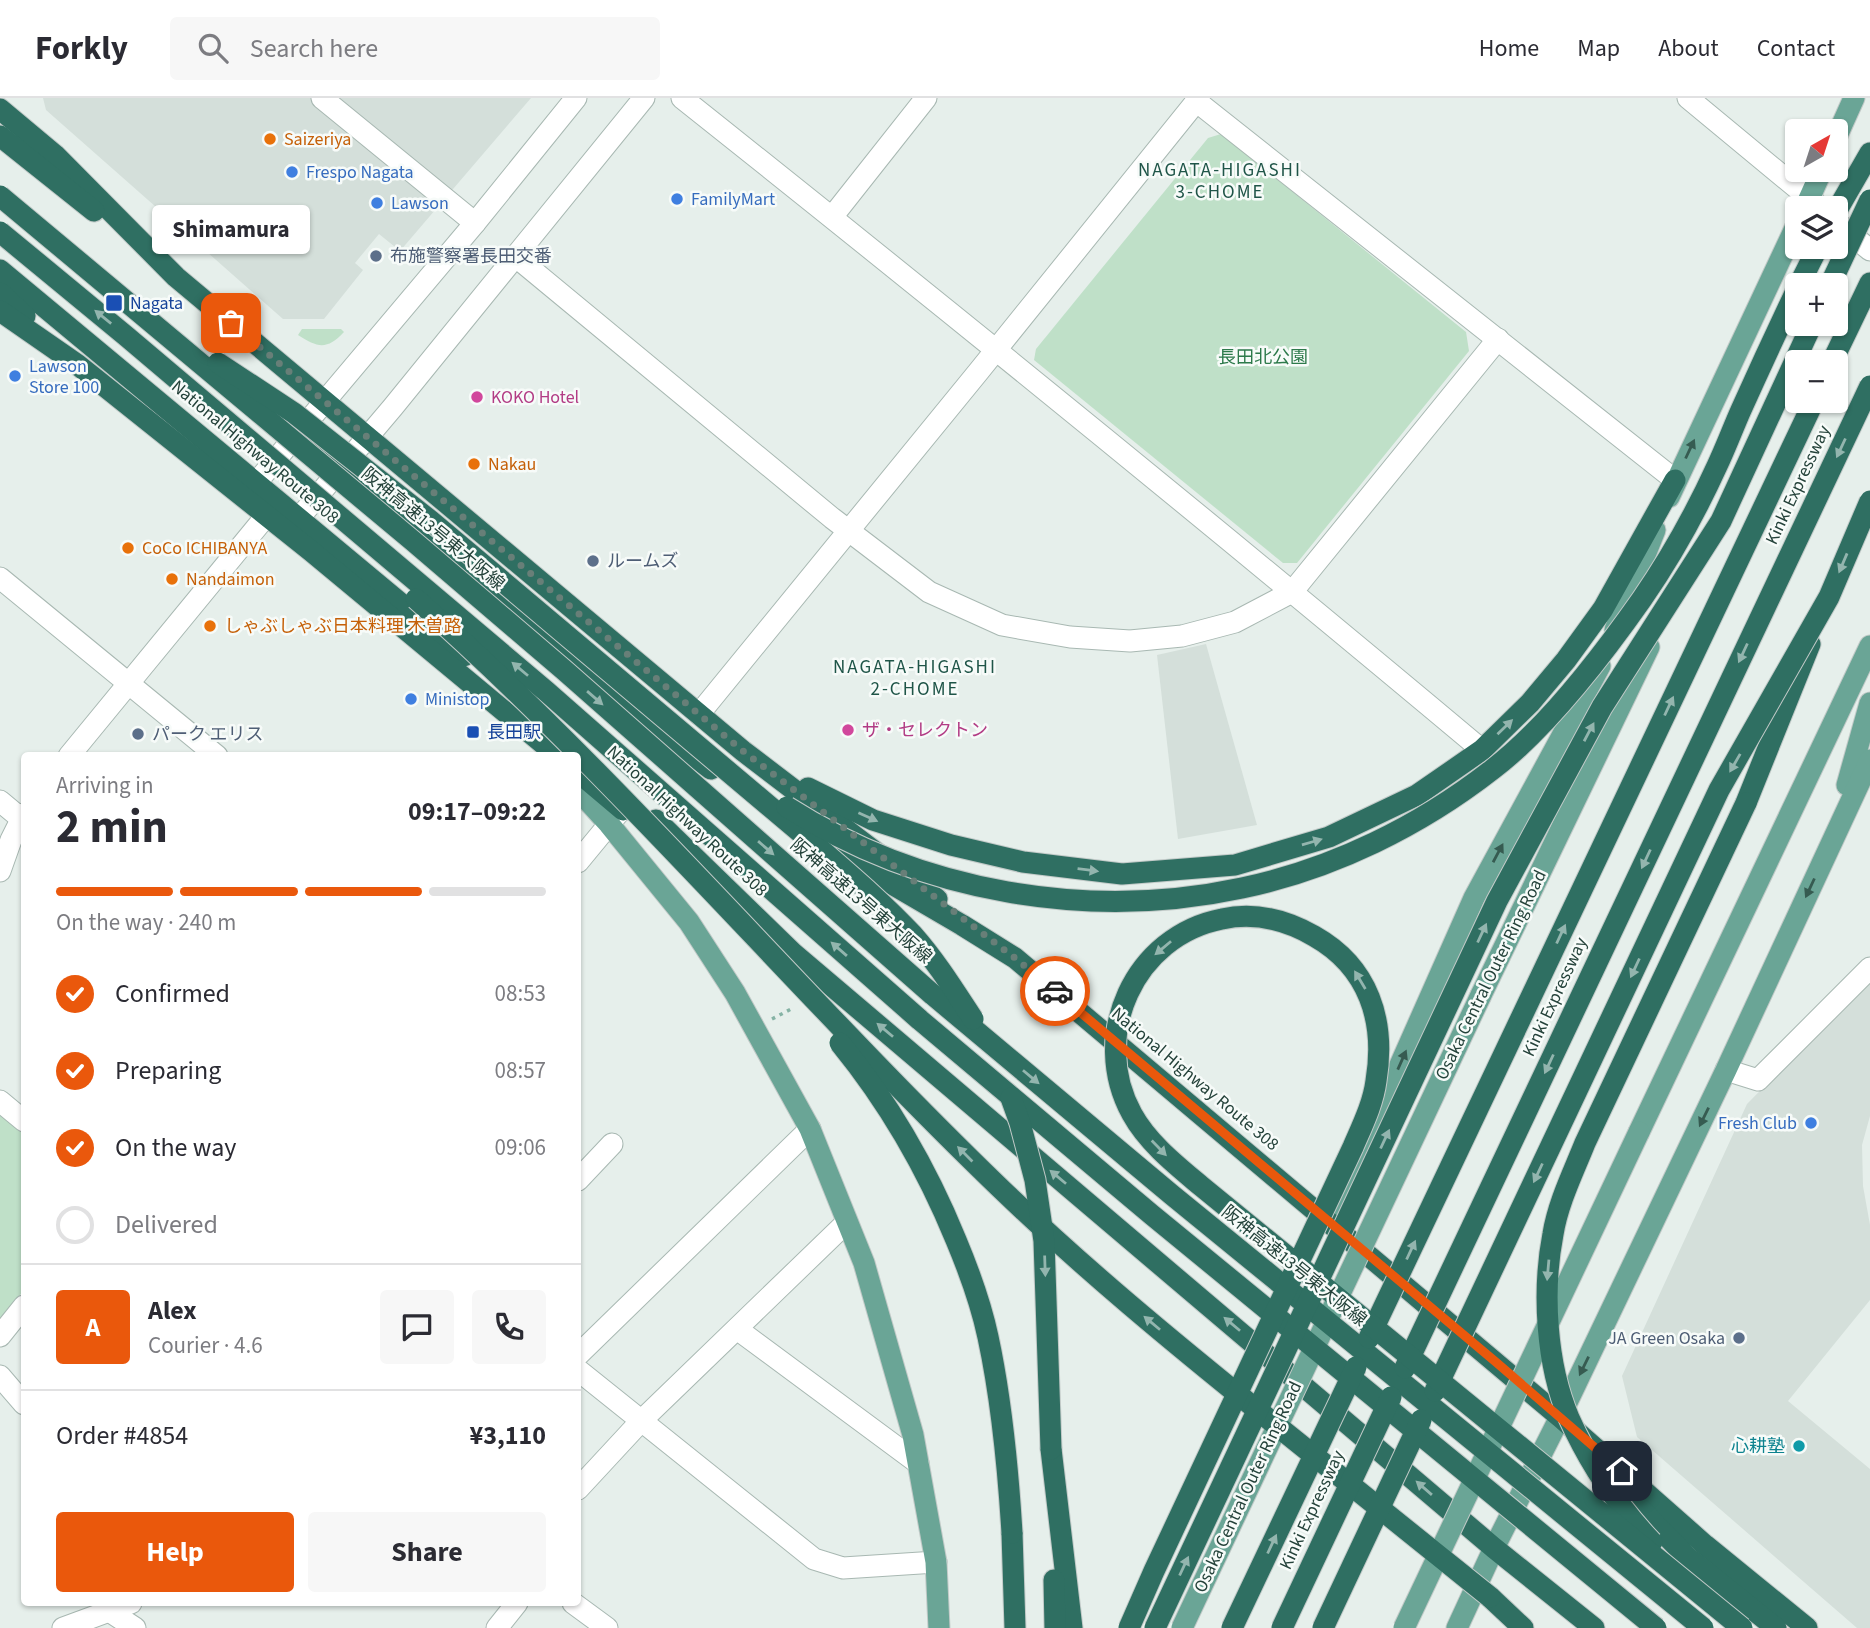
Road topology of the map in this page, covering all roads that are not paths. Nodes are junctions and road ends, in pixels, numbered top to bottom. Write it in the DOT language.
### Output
graph roads {
  1 [pos="10,98"];
  2 [pos="322,98"];
  3 [pos="576,98"];
  4 [pos="644,98"];
  5 [pos="682,98"];
  6 [pos="926,98"];
  7 [pos="1688,98"];
  8 [pos="1854,98"];
  9 [pos="1198,99"];
  10 [pos="0,110"];
  11 [pos="1845,119"];
  12 [pos="0,136"];
  13 [pos="1870,153"];
  14 [pos="1870,186"];
  15 [pos="0,187"];
  16 [pos="0,195"];
  17 [pos="1802,196"];
  18 [pos="1845,196"];
  19 [pos="1870,200"];
  20 [pos="832,217"];
  21 [pos="1848,218"];
  22 [pos="475,223"];
  23 [pos="0,232"];
  24 [pos="1848,232"];
  25 [pos="1785,249"];
  26 [pos="1870,250"];
  27 [pos="515,256"];
  28 [pos="0,270"];
  29 [pos="1836,273"];
  30 [pos="176,277"];
  31 [pos="1870,283"];
  32 [pos="0,293"];
  33 [pos="0,311"];
  34 [pos="1785,315"];
  35 [pos="146,316"];
  36 [pos="126,336"];
  37 [pos="1799,336"];
  38 [pos="1806,336"];
  39 [pos="1498,339"];
  40 [pos="1838,350"];
  41 [pos="996,351"];
  42 [pos="78,365"];
  43 [pos="1870,386"];
  44 [pos="325,402"];
  45 [pos="1808,413"];
  46 [pos="300,431"];
  47 [pos="367,438"];
  48 [pos="342,467"];
  49 [pos="1675,480"];
  50 [pos="256,483"];
  51 [pos="1870,500"];
  52 [pos="266,516"];
  53 [pos="299,518"];
  54 [pos="849,531"];
  55 [pos="0,578"];
  56 [pos="1292,592"];
  57 [pos="1829,597"];
  58 [pos="1870,646"];
  59 [pos="439,657"];
  60 [pos="129,684"];
  61 [pos="1870,703"];
  62 [pos="699,714"];
  63 [pos="702,749"];
  64 [pos="1482,750"];
  65 [pos="743,751"];
  66 [pos="72,752"];
  67 [pos="212,752"];
  68 [pos="541,752"];
  69 [pos="553,752"];
  70 [pos="575,752"];
  71 [pos="579,752"];
  72 [pos="581,753"];
  73 [pos="581,758"];
  74 [pos="1870,760"];
  75 [pos="581,776"];
  76 [pos="581,792"];
  77 [pos="0,801"];
  78 [pos="21,816"];
  79 [pos="615,817"];
  80 [pos="21,823"];
  81 [pos="1829,847"];
  82 [pos="581,858"];
  83 [pos="0,871"];
  84 [pos="694,873"];
  85 [pos="793,953"];
  86 [pos="1015,958"];
  87 [pos="1870,968"];
  88 [pos="1726,1070"];
  89 [pos="0,1101"];
  90 [pos="21,1118"];
  91 [pos="810,1129"];
  92 [pos="612,1144"];
  93 [pos="581,1177"];
  94 [pos="1329,1221"];
  95 [pos="847,1222"];
  96 [pos="21,1310"];
  97 [pos="737,1329"];
  98 [pos="0,1336"];
  99 [pos="1259,1347"];
  100 [pos="581,1352"];
  101 [pos="581,1372"];
  102 [pos="0,1376"];
  103 [pos="1242,1384"];
  104 [pos="21,1400"];
  105 [pos="1560,1417"];
  106 [pos="641,1421"];
  107 [pos="1051,1449"];
  108 [pos="918,1463"];
  109 [pos="581,1486"];
  110 [pos="1494,1548"];
  111 [pos="936,1562"];
  112 [pos="515,1606"];
  113 [pos="577,1606"];
  114 [pos="109,1607"];
  115 [pos="63,1628"];
  116 [pos="135,1628"];
  117 [pos="498,1628"];
  118 [pos="607,1628"];
  119 [pos="939,1628"];
  120 [pos="1015,1628"];
  121 [pos="1055,1628"];
  122 [pos="1072,1628"];
  123 [pos="1128,1628"];
  124 [pos="1155,1628"];
  125 [pos="1182,1628"];
  126 [pos="1232,1628"];
  127 [pos="1282,1628"];
  128 [pos="1323,1628"];
  129 [pos="1404,1628"];
  130 [pos="1457,1628"];
  131 [pos="1523,1628"];
  132 [pos="1594,1628"];
  133 [pos="1656,1628"];
  134 [pos="1703,1628"];
  135 [pos="1742,1628"];
  136 [pos="1776,1628"];
  137 [pos="1807,1628"];
  1 -- 10 [label="street"];
  2 -- 22 [label="street"];
  3 -- 22 [label="street"];
  4 -- 27 [label="street"];
  5 -- 20 [label="street"];
  6 -- 20 [label="street"];
  7 -- 17 [label="street"];
  8 -- 11 [label="main road"];
  9 -- 39 [label="street"];
  9 -- 41 [label="street"];
  10 -- 30 [label="highway"];
  12 -- 30 [label="highway"];
  13 -- 18 [label="highway"];
  14 -- 21 [label="main road"];
  15 -- 46 [label="highway, National Highway Route 308"];
  16 -- 35 [label="highway, 阪神高速13号東大阪線, bridge"];
  19 -- 29 [label="highway, bridge"];
  20 -- 41 [label="street"];
  22 -- 44 [label="street"];
  36 -- 23 [label="highway, one-way, bridge"];
  24 -- 26 [label="street"];
  49 -- 25 [label="main road, one-way"];
  27 -- 47 [label="street"];
  27 -- 54 [label="street"];
  28 -- 50 [label="highway, National Highway Route 308"];
  30 -- 44 [label="highway"];
  31 -- 40 [label="highway"];
  32 -- 42 [label="highway"];
  33 -- 42 [label="highway"];
  34 -- 63 [label="highway, bridge"];
  35 -- 63 [label="highway, bridge"];
  35 -- 134 [label="highway, 阪神高速13号東大阪線, one-way, bridge"];
  36 -- 70 [label="highway, bridge"];
  133 -- 36 [label="highway, one-way, bridge"];
  37 -- 125 [label="main road, Osaka Central Outer Ring Road, bridge"];
  124 -- 38 [label="highway, one-way, bridge"];
  39 -- 49 [label="street"];
  39 -- 56 [label="street"];
  41 -- 54 [label="street"];
  41 -- 56 [label="street"];
  42 -- 52 [label="highway"];
  43 -- 127 [label="highway, Kinki Expressway, one-way, bridge"];
  44 -- 46 [label="street"];
  44 -- 47 [label="highway"];
  126 -- 45 [label="highway, Kinki Expressway, one-way, bridge"];
  46 -- 48 [label="highway, National Highway Route 308"];
  46 -- 50 [label="street"];
  47 -- 48 [label="street"];
  47 -- 62 [label="highway"];
  48 -- 53 [label="street"];
  48 -- 86 [label="highway, National Highway Route 308"];
  64 -- 49 [label="highway, one-way"];
  94 -- 49 [label="main road, one-way"];
  50 -- 52 [label="street"];
  50 -- 53 [label="highway, National Highway Route 308"];
  51 -- 57 [label="highway, one-way, bridge"];
  52 -- 53 [label="street"];
  52 -- 59 [label="highway"];
  52 -- 60 [label="street"];
  53 -- 71 [label="highway, National Highway Route 308"];
  54 -- 56 [label="street"];
  54 -- 62 [label="street"];
  55 -- 60 [label="street"];
  56 -- 64 [label="street"];
  57 -- 128 [label="highway, one-way, bridge"];
  57 -- 135 [label="highway, one-way, bridge"];
  58 -- 129 [label="main road, bridge"];
  59 -- 68 [label="main road"];
  59 -- 69 [label="highway"];
  60 -- 66 [label="street"];
  60 -- 67 [label="street"];
  61 -- 81 [label="main road"];
  62 -- 65 [label="highway"];
  63 -- 107 [label="highway, one-way, bridge"];
  65 -- 64 [label="highway, one-way"];
  65 -- 86 [label="highway"];
  72 -- 85 [label="highway, National Highway Route 308"];
  73 -- 84 [label="highway, bridge"];
  74 -- 81 [label="main road"];
  75 -- 79 [label="highway"];
  76 -- 79 [label="main road"];
  77 -- 78 [label="street"];
  79 -- 82 [label="street"];
  79 -- 85 [label="highway"];
  79 -- 91 [label="main road"];
  80 -- 83 [label="street"];
  81 -- 88 [label="main road, one-way"];
  84 -- 120 [label="highway, bridge"];
  131 -- 84 [label="highway, one-way, bridge"];
  99 -- 85 [label="highway, National Highway Route 308, one-way"];
  86 -- 94 [label="highway, National Highway Route 308"];
  87 -- 88 [label="street"];
  88 -- 105 [label="main road, one-way"];
  89 -- 90 [label="street"];
  91 -- 95 [label="main road"];
  91 -- 100 [label="street"];
  92 -- 93 [label="street"];
  94 -- 99 [label="main road"];
  94 -- 105 [label="highway, National Highway Route 308"];
  95 -- 97 [label="street"];
  95 -- 108 [label="main road"];
  96 -- 98 [label="street"];
  97 -- 106 [label="street"];
  97 -- 108 [label="street"];
  99 -- 103 [label="main road"];
  110 -- 99 [label="highway, National Highway Route 308, one-way"];
  101 -- 106 [label="street"];
  102 -- 104 [label="street"];
  103 -- 123 [label="highway, bridge"];
  103 -- 135 [label="highway, one-way, bridge"];
  105 -- 110 [label="main road"];
  105 -- 136 [label="highway"];
  105 -- 137 [label="highway, National Highway Route 308"];
  106 -- 109 [label="street"];
  106 -- 111 [label="street"];
  107 -- 121 [label="highway"];
  107 -- 122 [label="highway"];
  108 -- 111 [label="main road"];
  110 -- 130 [label="main road"];
  110 -- 132 [label="highway, National Highway Route 308"];
  111 -- 119 [label="main road"];
  112 -- 117 [label="street"];
  113 -- 118 [label="street"];
  114 -- 115 [label="street"];
  114 -- 116 [label="street"];
}
